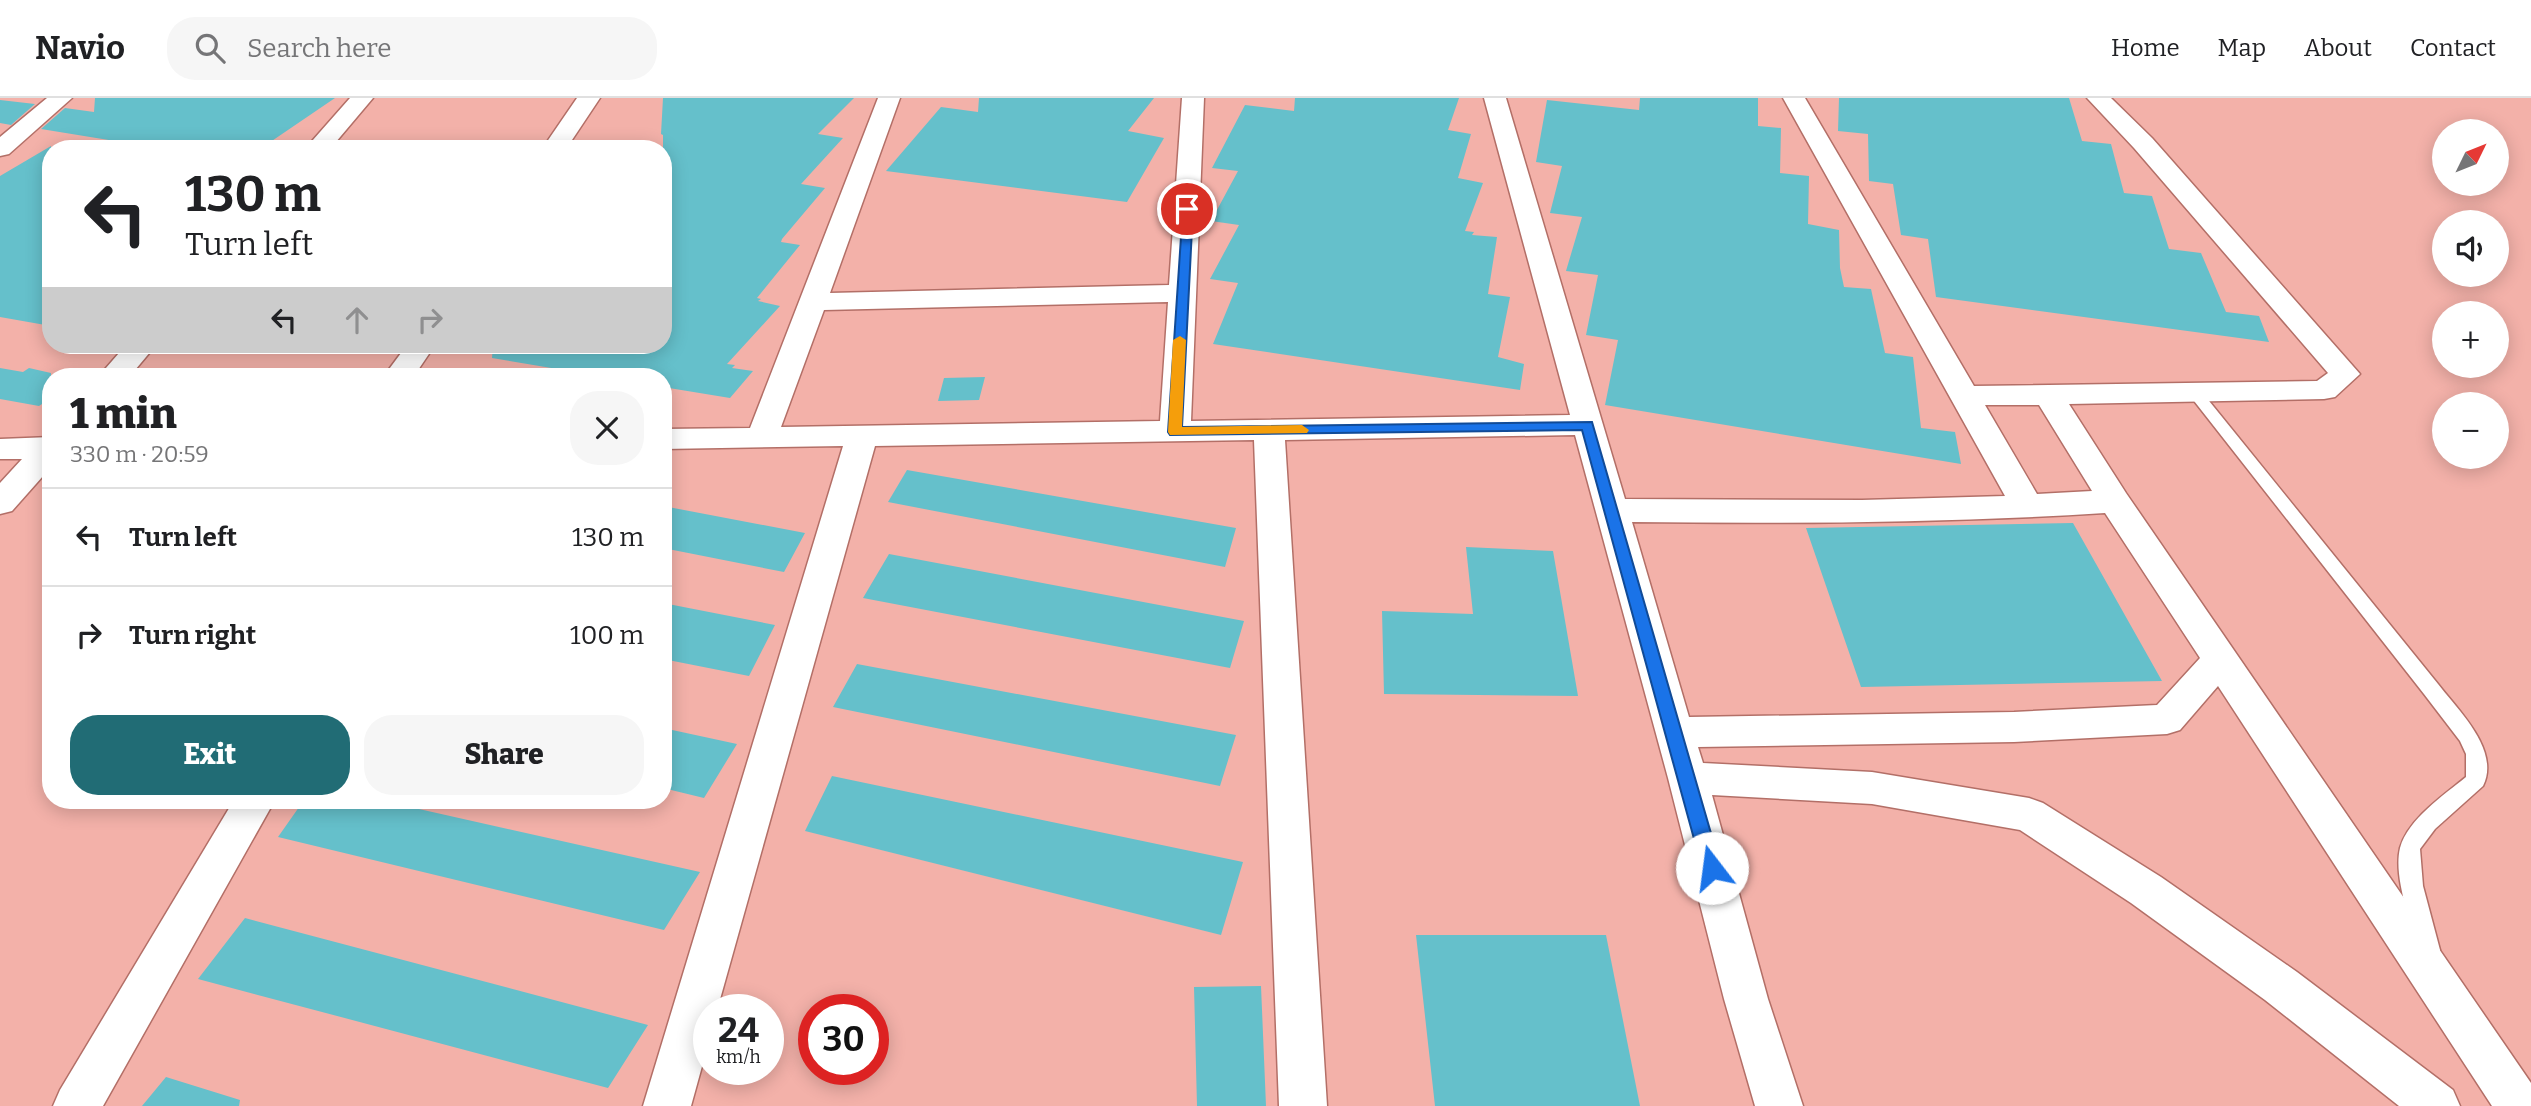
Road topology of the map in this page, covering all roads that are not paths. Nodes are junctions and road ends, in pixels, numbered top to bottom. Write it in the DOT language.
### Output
graph roads {
  1 [pos="61,98"];
  2 [pos="362,98"];
  3 [pos="589,98"];
  4 [pos="889,98"];
  5 [pos="1193,98"];
  6 [pos="1494,98"];
  7 [pos="1794,98"];
  8 [pos="2098,98"];
  9 [pos="325,140"];
  10 [pos="560,140"];
  11 [pos="0,149"];
  12 [pos="1182,293"];
  13 [pos="812,302"];
  14 [pos="134,354"];
  15 [pos="121,368"];
  16 [pos="2196,394"];
  17 [pos="2048,395"];
  18 [pos="1965,396"];
  19 [pos="1587,425"];
  20 [pos="1269,430"];
  21 [pos="1175,432"];
  22 [pos="862,436"];
  23 [pos="762,438"];
  24 [pos="672,439"];
  25 [pos="42,448"];
  26 [pos="0,449"];
  27 [pos="42,457"];
  28 [pos="2114,501"];
  29 [pos="0,503"];
  30 [pos="2028,507"];
  31 [pos="1611,510"];
  32 [pos="2220,660"];
  33 [pos="1675,732"];
  34 [pos="1688,778"];
  35 [pos="250,809"];
  36 [pos="2437,984"];
  37 [pos="76,1106"];
  38 [pos="667,1106"];
  39 [pos="1303,1106"];
  40 [pos="1779,1106"];
  41 [pos="2436,1106"];
  42 [pos="2519,1106"];
  1 -- 11 [label="street"];
  2 -- 9 [label="street"];
  3 -- 10 [label="street"];
  4 -- 13 [label="street"];
  5 -- 12 [label="street"];
  6 -- 19 [label="street"];
  7 -- 18 [label="street"];
  8 -- 16 [label="street"];
  12 -- 13 [label="street"];
  12 -- 21 [label="street"];
  13 -- 23 [label="street"];
  14 -- 15 [label="street"];
  16 -- 17 [label="street"];
  16 -- 36 [label="lane"];
  17 -- 18 [label="street"];
  17 -- 28 [label="street"];
  18 -- 30 [label="street"];
  19 -- 20 [label="street"];
  19 -- 31 [label="street"];
  20 -- 21 [label="street"];
  20 -- 39 [label="street"];
  21 -- 22 [label="street"];
  22 -- 23 [label="street"];
  22 -- 38 [label="street"];
  23 -- 24 [label="street"];
  25 -- 26 [label="street"];
  27 -- 29 [label="street"];
  28 -- 30 [label="street"];
  28 -- 32 [label="street"];
  30 -- 31 [label="street"];
  31 -- 33 [label="street"];
  32 -- 33 [label="street"];
  32 -- 36 [label="street"];
  33 -- 34 [label="street"];
  34 -- 40 [label="street"];
  34 -- 41 [label="street"];
  35 -- 37 [label="street"];
  36 -- 42 [label="street"];
}
